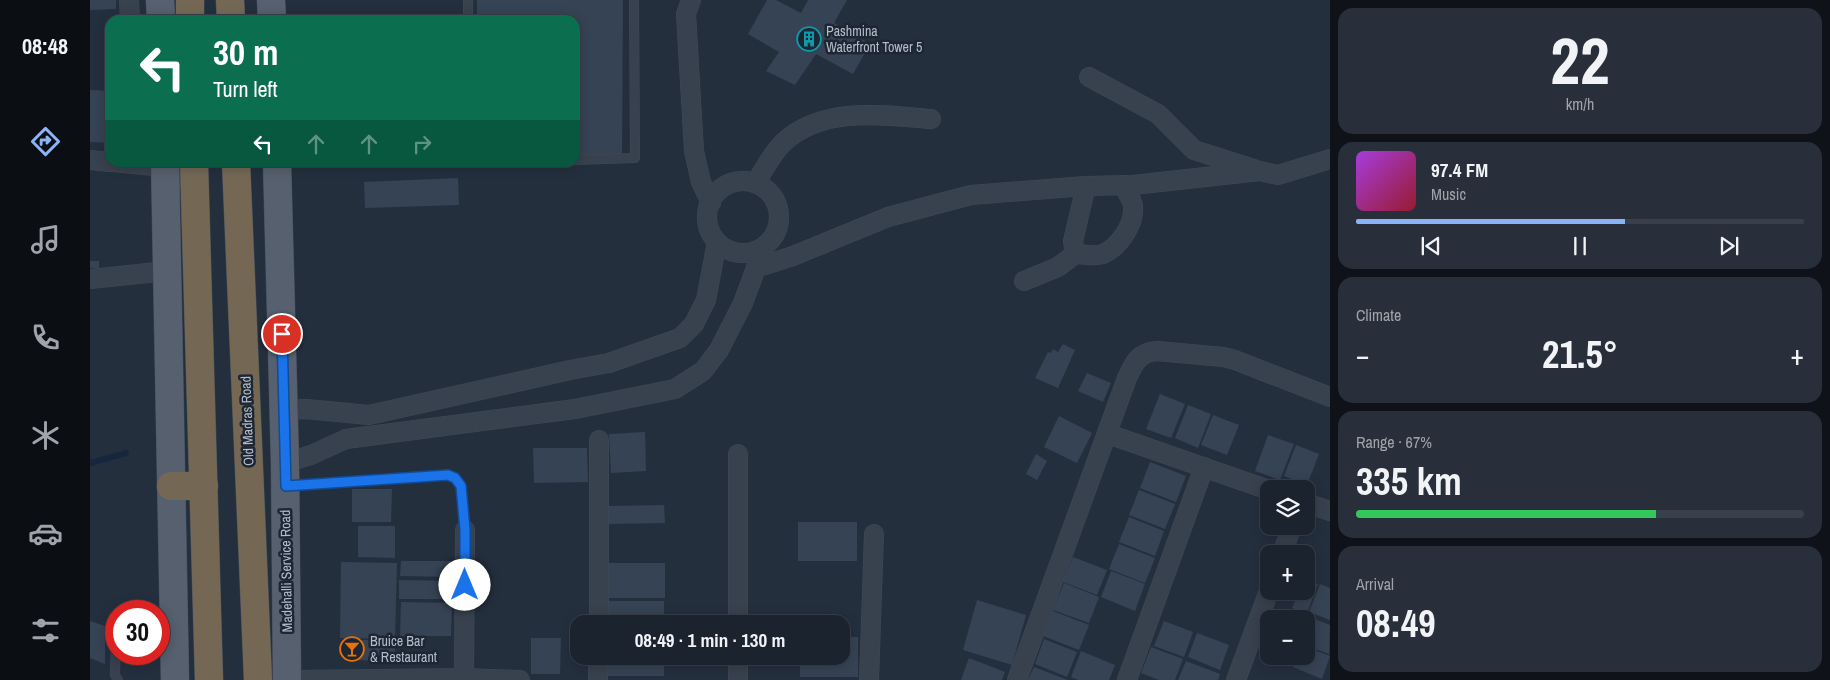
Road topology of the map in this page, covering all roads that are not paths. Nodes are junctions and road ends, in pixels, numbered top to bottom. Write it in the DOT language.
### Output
graph roads {
  1 [pos="129,0"];
  2 [pos="160,0"];
  3 [pos="190,0"];
  4 [pos="230,0"];
  5 [pos="271,0"];
  6 [pos="468,0"];
  7 [pos="634,0"];
  8 [pos="691,0"];
  9 [pos="130,15"];
  10 [pos="161,15"];
  11 [pos="190,15"];
  12 [pos="231,15"];
  13 [pos="272,15"];
  14 [pos="468,15"];
  15 [pos="1089,77"];
  16 [pos="931,119"];
  17 [pos="1330,159"];
  18 [pos="90,160"];
  19 [pos="580,160"];
  20 [pos="105,161"];
  21 [pos="165,167"];
  22 [pos="194,167"];
  23 [pos="236,167"];
  24 [pos="277,167"];
  25 [pos="1260,171"];
  26 [pos="755,183"];
  27 [pos="1123,185"];
  28 [pos="1086,186"];
  29 [pos="711,203"];
  30 [pos="716,242"];
  31 [pos="760,250"];
  32 [pos="1075,254"];
  33 [pos="756,268"];
  34 [pos="167,271"];
  35 [pos="90,279"];
  36 [pos="1024,281"];
  37 [pos="1330,397"];
  38 [pos="284,410"];
  39 [pos="1108,434"];
  40 [pos="599,440"];
  41 [pos="738,454"];
  42 [pos="1204,467"];
  43 [pos="286,475"];
  44 [pos="171,486"];
  45 [pos="204,486"];
  46 [pos="1260,487"];
  47 [pos="1315,506"];
  48 [pos="1330,511"];
  49 [pos="465,530"];
  50 [pos="874,534"];
  51 [pos="1266,600"];
  52 [pos="598,615"];
  53 [pos="738,615"];
  54 [pos="115,665"];
  55 [pos="598,665"];
  56 [pos="738,665"];
  57 [pos="464,679"];
  58 [pos="118,680"];
  59 [pos="175,680"];
  60 [pos="209,680"];
  61 [pos="258,680"];
  62 [pos="287,680"];
  63 [pos="296,680"];
  64 [pos="520,680"];
  65 [pos="598,680"];
  66 [pos="738,680"];
  67 [pos="869,680"];
  68 [pos="1017,680"];
  69 [pos="1127,680"];
  70 [pos="1236,680"];
  1 -- 9 [label="street"];
  2 -- 10 [label="main road"];
  3 -- 11 [label="highway"];
  4 -- 12 [label="highway"];
  5 -- 13 [label="main road"];
  6 -- 14 [label="lane"];
  7 -- 19 [label="lane"];
  8 -- 29 [label="street"];
  15 -- 25 [label="street"];
  16 -- 26 [label="street"];
  17 -- 25 [label="street"];
  18 -- 20 [label="street"];
  21 -- 34 [label="main road"];
  22 -- 45 [label="highway"];
  23 -- 61 [label="highway, Old Madras Road"];
  24 -- 38 [label="main road, Madehalli Service Road"];
  25 -- 27 [label="street"];
  26 -- 29 [label="street"];
  26 -- 31 [label="street"];
  27 -- 28 [label="street"];
  27 -- 32 [label="street"];
  28 -- 32 [label="street"];
  28 -- 33 [label="street"];
  29 -- 30 [label="street"];
  30 -- 31 [label="street"];
  30 -- 38 [label="street"];
  31 -- 33 [label="street"];
  32 -- 36 [label="street"];
  33 -- 43 [label="street"];
  34 -- 35 [label="street"];
  34 -- 44 [label="main road"];
  37 -- 39 [label="street"];
  38 -- 43 [label="main road, Madehalli Service Road"];
  39 -- 42 [label="street"];
  39 -- 68 [label="street"];
  40 -- 52 [label="street"];
  41 -- 53 [label="street"];
  42 -- 46 [label="street"];
  42 -- 69 [label="street"];
  43 -- 49 [label="lane"];
  43 -- 62 [label="main road, Madehalli Service Road"];
  44 -- 45 [label="highway"];
  44 -- 59 [label="main road"];
  45 -- 60 [label="highway"];
  47 -- 48 [label="street"];
  49 -- 57 [label="street"];
  50 -- 67 [label="street"];
  51 -- 70 [label="street"];
  54 -- 58 [label="lane"];
  55 -- 65 [label="street"];
  56 -- 66 [label="street"];
  57 -- 63 [label="street"];
  57 -- 64 [label="street"];
}
